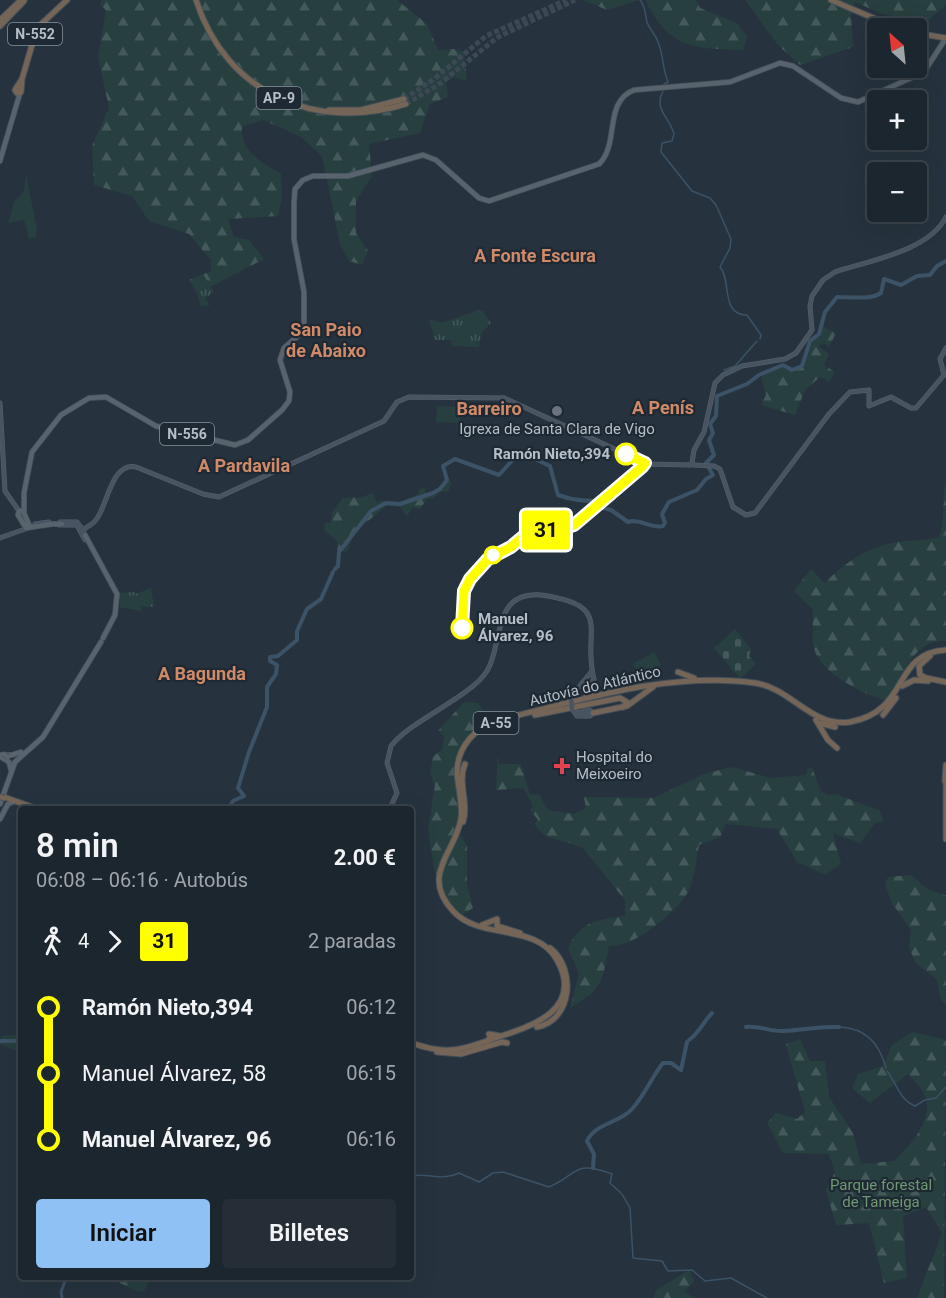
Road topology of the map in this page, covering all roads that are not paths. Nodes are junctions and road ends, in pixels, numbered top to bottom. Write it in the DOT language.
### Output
graph roads {
  1 [pos="23,0"];
  2 [pos="67,0"];
  3 [pos="198,0"];
  4 [pos="824,0"];
  5 [pos="831,0"];
  6 [pos="873,18"];
  7 [pos="867,19"];
  8 [pos="0,21"];
  9 [pos="927,34"];
  10 [pos="946,37"];
  11 [pos="18,91"];
  12 [pos="405,101"];
  13 [pos="2,150"];
  14 [pos="0,161"];
  15 [pos="946,218"];
  16 [pos="946,348"];
  17 [pos="0,403"];
  18 [pos="0,419"];
  19 [pos="692,464"];
  20 [pos="3,491"];
  21 [pos="25,518"];
  22 [pos="52,524"];
  23 [pos="62,524"];
  24 [pos="44,525"];
  25 [pos="82,530"];
  26 [pos="85,535"];
  27 [pos="0,538"];
  28 [pos="97,558"];
  29 [pos="100,639"];
  30 [pos="946,651"];
  31 [pos="930,656"];
  32 [pos="914,662"];
  33 [pos="678,672"];
  34 [pos="704,679"];
  35 [pos="589,680"];
  36 [pos="758,681"];
  37 [pos="744,682"];
  38 [pos="946,683"];
  39 [pos="902,686"];
  40 [pos="655,687"];
  41 [pos="608,692"];
  42 [pos="583,698"];
  43 [pos="896,698"];
  44 [pos="889,700"];
  45 [pos="623,707"];
  46 [pos="588,713"];
  47 [pos="883,714"];
  48 [pos="518,716"];
  49 [pos="528,716"];
  50 [pos="817,721"];
  51 [pos="835,727"];
  52 [pos="836,745"];
  53 [pos="2,754"];
  54 [pos="465,764"];
  55 [pos="946,765"];
  56 [pos="13,766"];
  57 [pos="11,772"];
  58 [pos="946,777"];
  59 [pos="945,787"];
  60 [pos="2,798"];
  61 [pos="12,802"];
  62 [pos="24,806"];
  63 [pos="28,806"];
  64 [pos="391,806"];
  65 [pos="0,817"];
  66 [pos="462,823"];
  67 [pos="946,839"];
  68 [pos="507,1042"];
  69 [pos="414,1045"];
  70 [pos="414,1045"];
  71 [pos="437,1052"];
  1 -- 8 [label="highway"];
  1 -- 8 [label="highway"];
  2 -- 11 [label="highway, N-552"];
  3 -- 12 [label="highway, AP-9"];
  4 -- 7 [label="highway"];
  5 -- 6 [label="highway"];
  9 -- 10 [label="highway"];
  10 -- 21 [label="main road, N-556"];
  11 -- 13 [label="main road, N-552"];
  13 -- 14 [label="main road, N-552"];
  15 -- 19 [label="main road"];
  16 -- 19 [label="main road"];
  17 -- 20 [label="main road"];
  18 -- 20 [label="main road"];
  19 -- 25 [label="main road"];
  20 -- 21 [label="main road"];
  21 -- 22 [label="main road"];
  21 -- 24 [label="main road"];
  21 -- 25 [label="main road"];
  21 -- 27 [label="main road"];
  22 -- 23 [label="main road"];
  22 -- 24 [label="main road"];
  24 -- 25 [label="main road"];
  25 -- 28 [label="main road"];
  26 -- 28 [label="main road"];
  28 -- 29 [label="main road"];
  29 -- 53 [label="main road"];
  29 -- 56 [label="main road"];
  30 -- 31 [label="highway"];
  30 -- 32 [label="highway"];
  31 -- 38 [label="highway"];
  31 -- 39 [label="highway, Autovía do Atlántico / A-55"];
  32 -- 37 [label="highway, Autovía do Atlántico / A-55"];
  32 -- 44 [label="highway"];
  33 -- 34 [label="highway"];
  34 -- 37 [label="highway, Autovía do Atlántico / A-55"];
  34 -- 48 [label="highway, Autovía do Atlántico / A-55"];
  35 -- 42 [label="highway"];
  35 -- 46 [label="main road, bridge"];
  35 -- 64 [label="main road"];
  36 -- 37 [label="highway"];
  38 -- 39 [label="highway"];
  39 -- 43 [label="highway, Autovía do Atlántico / A-55"];
  40 -- 45 [label="highway"];
  40 -- 49 [label="highway, Autovía do Atlántico / A-55"];
  40 -- 50 [label="highway, Autovía do Atlántico / A-55"];
  41 -- 42 [label="highway"];
  42 -- 48 [label="highway"];
  43 -- 47 [label="highway"];
  43 -- 50 [label="highway, Autovía do Atlántico / A-55"];
  45 -- 46 [label="highway"];
  45 -- 49 [label="highway"];
  48 -- 69 [label="highway, Autovía do Atlántico / A-55"];
  49 -- 66 [label="highway, Autovía do Atlántico / A-55"];
  50 -- 51 [label="highway"];
  50 -- 52 [label="highway"];
  53 -- 56 [label="main road"];
  53 -- 57 [label="main road"];
  54 -- 66 [label="highway, A-55"];
  55 -- 59 [label="highway"];
  56 -- 57 [label="main road"];
  57 -- 60 [label="main road"];
  58 -- 59 [label="highway"];
  59 -- 67 [label="highway"];
  60 -- 61 [label="highway"];
  60 -- 63 [label="highway"];
  60 -- 65 [label="main road"];
  61 -- 62 [label="highway"];
  61 -- 65 [label="main road"];
  66 -- 71 [label="highway, Autovía do Atlántico / A-55"];
  68 -- 71 [label="highway"];
  70 -- 71 [label="highway"];
}
